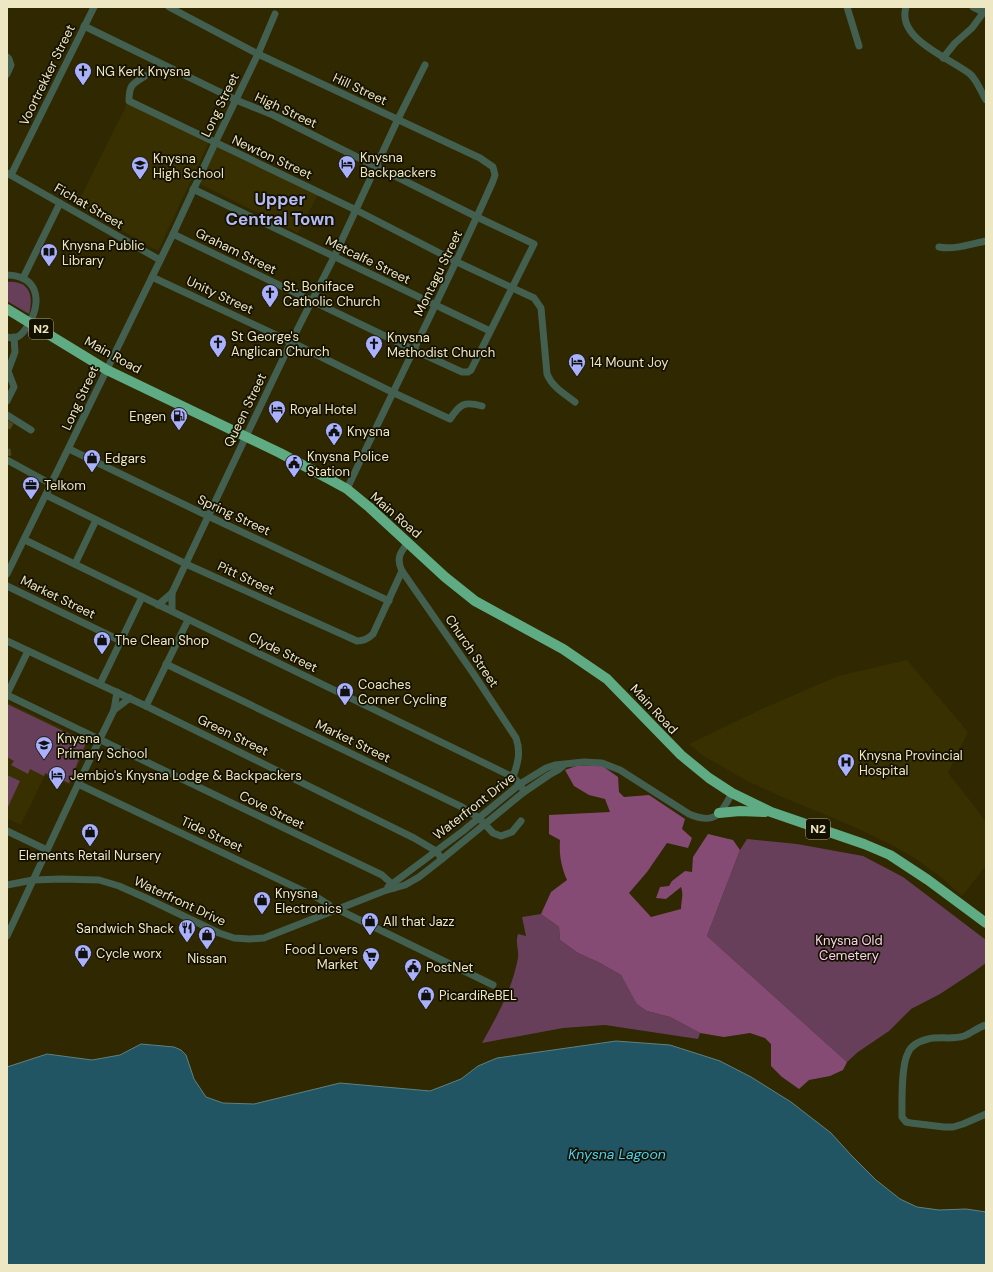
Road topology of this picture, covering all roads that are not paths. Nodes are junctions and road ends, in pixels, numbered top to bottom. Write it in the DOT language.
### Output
graph roads {
  1 [pos="94,7"];
  2 [pos="169,7"];
  3 [pos="847,7"];
  4 [pos="906,7"];
  5 [pos="973,7"];
  6 [pos="984,10"];
  7 [pos="275,14"];
  8 [pos="84,26"];
  9 [pos="859,46"];
  10 [pos="258,54"];
  11 [pos="7,58"];
  12 [pos="943,58"];
  13 [pos="424,65"];
  14 [pos="7,74"];
  15 [pos="145,76"];
  16 [pos="236,100"];
  17 [pos="986,100"];
  18 [pos="398,119"];
  19 [pos="215,142"];
  20 [pos="376,167"];
  21 [pos="9,174"];
  22 [pos="193,189"];
  23 [pos="60,203"];
  24 [pos="356,210"];
  25 [pos="477,217"];
  26 [pos="173,234"];
  27 [pos="986,241"];
  28 [pos="939,247"];
  29 [pos="334,257"];
  30 [pos="160,260"];
  31 [pos="457,262"];
  32 [pos="7,275"];
  33 [pos="152,276"];
  34 [pos="23,278"];
  35 [pos="512,288"];
  36 [pos="311,301"];
  37 [pos="435,306"];
  38 [pos="8,311"];
  39 [pos="30,322"];
  40 [pos="490,331"];
  41 [pos="10,337"];
  42 [pos="291,342"];
  43 [pos="414,350"];
  44 [pos="107,370"];
  45 [pos="392,392"];
  46 [pos="7,401"];
  47 [pos="575,402"];
  48 [pos="482,406"];
  49 [pos="10,418"];
  50 [pos="31,430"];
  51 [pos="246,436"];
  52 [pos="69,449"];
  53 [pos="9,459"];
  54 [pos="52,484"];
  55 [pos="346,489"];
  56 [pos="46,495"];
  57 [pos="208,516"];
  58 [pos="96,520"];
  59 [pos="25,540"];
  60 [pos="408,543"];
  61 [pos="75,564"];
  62 [pos="186,564"];
  63 [pos="8,569"];
  64 [pos="402,571"];
  65 [pos="7,586"];
  66 [pos="172,593"];
  67 [pos="142,597"];
  68 [pos="389,601"];
  69 [pos="158,605"];
  70 [pos="172,611"];
  71 [pos="188,620"];
  72 [pos="7,641"];
  73 [pos="121,641"];
  74 [pos="28,651"];
  75 [pos="166,664"];
  76 [pos="100,684"];
  77 [pos="117,692"];
  78 [pos="7,695"];
  79 [pos="130,698"];
  80 [pos="146,706"];
  81 [pos="114,710"];
  82 [pos="99,740"];
  83 [pos="564,765"];
  84 [pos="513,777"];
  85 [pos="78,784"];
  86 [pos="520,784"];
  87 [pos="524,792"];
  88 [pos="732,793"];
  89 [pos="771,812"];
  90 [pos="719,813"];
  91 [pos="479,818"];
  92 [pos="521,821"];
  93 [pos="484,824"];
  94 [pos="7,831"];
  95 [pos="47,850"];
  96 [pos="436,851"];
  97 [pos="442,859"];
  98 [pos="33,880"];
  99 [pos="7,885"];
  100 [pos="393,886"];
  101 [pos="356,902"];
  102 [pos="334,910"];
  103 [pos="356,918"];
  104 [pos="986,923"];
  105 [pos="7,936"];
  106 [pos="493,985"];
  107 [pos="986,1025"];
  108 [pos="986,1114"];
  1 -- 8 [label="street, Voortrekker Street"];
  2 -- 10 [label="street, Hill Street"];
  3 -- 9 [label="street"];
  4 -- 12 [label="street"];
  5 -- 6 [label="street"];
  6 -- 12 [label="street"];
  7 -- 10 [label="street, Long Street"];
  8 -- 16 [label="street, High Street"];
  8 -- 21 [label="street, Voortrekker Street"];
  10 -- 16 [label="street, Long Street"];
  10 -- 18 [label="street, Hill Street"];
  11 -- 14 [label="street"];
  12 -- 17 [label="street"];
  13 -- 18 [label="street, Queen Street"];
  15 -- 19 [label="street, Newton Street"];
  16 -- 19 [label="street, Long Street"];
  16 -- 20 [label="street, High Street"];
  18 -- 20 [label="street, Queen Street"];
  18 -- 25 [label="street, Hill Street"];
  19 -- 22 [label="street, Long Street"];
  19 -- 24 [label="street, Newton Street"];
  20 -- 24 [label="street, Queen Street"];
  20 -- 25 [label="street, High Street"];
  21 -- 23 [label="street, Fichat Street"];
  22 -- 26 [label="street, Long Street"];
  22 -- 29 [label="street, Metcalfe Street"];
  23 -- 30 [label="street, Fichat Street"];
  23 -- 34 [label="street"];
  24 -- 29 [label="street, Queen Street"];
  24 -- 31 [label="street, Newton Street"];
  25 -- 31 [label="street, Montagu Street"];
  25 -- 35 [label="street, High Street"];
  26 -- 30 [label="street, Long Street"];
  26 -- 36 [label="street, Graham Street"];
  27 -- 28 [label="street"];
  29 -- 36 [label="street, Queen Street"];
  29 -- 37 [label="street, Metcalfe Street"];
  30 -- 33 [label="street, Long Street"];
  31 -- 35 [label="street, Newton Street"];
  31 -- 37 [label="street, Montagu Street"];
  32 -- 34 [label="street"];
  33 -- 42 [label="street, Unity Street"];
  33 -- 44 [label="street, Long Street"];
  34 -- 39 [label="street"];
  35 -- 40 [label="street"];
  35 -- 47 [label="street, Newton Street"];
  36 -- 42 [label="street, Queen Street"];
  36 -- 43 [label="street, Graham Street"];
  37 -- 40 [label="street, Metcalfe Street"];
  37 -- 43 [label="street, Montagu Street"];
  38 -- 39 [label="highway, Main Road / N2"];
  39 -- 41 [label="street"];
  39 -- 44 [label="highway, Main Road / N2"];
  40 -- 43 [label="street, Graham Street"];
  41 -- 46 [label="street"];
  42 -- 45 [label="street, Unity Street"];
  42 -- 51 [label="street, Queen Street"];
  43 -- 45 [label="street, Montagu Street"];
  44 -- 51 [label="highway, Main Road / N2"];
  44 -- 52 [label="street, Long Street"];
  45 -- 48 [label="street, Unity Street"];
  45 -- 55 [label="street, Montagu Street"];
  49 -- 50 [label="street"];
  51 -- 55 [label="highway, Main Road / N2"];
  51 -- 57 [label="street, Queen Street"];
  52 -- 54 [label="street, Long Street"];
  52 -- 57 [label="street, Spring Street"];
  53 -- 54 [label="street"];
  54 -- 56 [label="street, Long Street"];
  55 -- 60 [label="highway, Main Road / N2"];
  56 -- 58 [label="street, Pitt Street"];
  56 -- 59 [label="street, Long Street"];
  57 -- 62 [label="street, Queen Street"];
  57 -- 68 [label="street, Spring Street"];
  58 -- 61 [label="street"];
  58 -- 62 [label="street, Pitt Street"];
  59 -- 61 [label="street, Clyde Street"];
  59 -- 63 [label="street, Long Street"];
  60 -- 64 [label="street"];
  60 -- 88 [label="highway, Main Road / N2"];
  61 -- 67 [label="street, Clyde Street"];
  62 -- 66 [label="street, Queen Street"];
  62 -- 68 [label="street, Pitt Street"];
  64 -- 68 [label="street, Pitt Street"];
  64 -- 84 [label="street, Church Street"];
  65 -- 73 [label="street, Market Street"];
  66 -- 69 [label="street, Queen Street"];
  66 -- 70 [label="street, Queen Street"];
  67 -- 69 [label="street, Clyde Street"];
  67 -- 73 [label="street"];
  69 -- 70 [label="street, Clyde Street"];
  70 -- 71 [label="street, Clyde Street"];
  71 -- 75 [label="street"];
  71 -- 84 [label="street, Clyde Street"];
  72 -- 74 [label="street, Green Street"];
  73 -- 76 [label="street"];
  74 -- 76 [label="street, Green Street"];
  74 -- 78 [label="street"];
  75 -- 80 [label="street"];
  75 -- 91 [label="street, Market Street"];
  76 -- 77 [label="street, Green Street"];
  77 -- 79 [label="street, Green Street"];
  77 -- 81 [label="street"];
  78 -- 82 [label="street, Cove Street"];
  79 -- 80 [label="street, Green Street"];
  79 -- 81 [label="street"];
  80 -- 96 [label="street, Green Street"];
  81 -- 82 [label="street"];
  82 -- 85 [label="street"];
  82 -- 100 [label="street, Cove Street"];
  83 -- 86 [label="street, Waterfront Drive"];
  83 -- 87 [label="street, Waterfront Drive"];
  83 -- 90 [label="street, Waterfront Drive"];
  84 -- 86 [label="street, Clyde Street"];
  85 -- 95 [label="street"];
  85 -- 102 [label="street, Tide Street"];
  86 -- 87 [label="street, Clyde Street"];
  86 -- 91 [label="street, Waterfront Drive"];
  87 -- 93 [label="street, Waterfront Drive"];
  88 -- 89 [label="highway, N2"];
  88 -- 90 [label="street"];
  89 -- 90 [label="highway"];
  89 -- 104 [label="highway, N2"];
  91 -- 93 [label="street, Market Street"];
  91 -- 96 [label="street, Waterfront Drive"];
  92 -- 93 [label="street, Market Street"];
  93 -- 97 [label="street, Waterfront Drive"];
  94 -- 95 [label="street"];
  95 -- 98 [label="street"];
  96 -- 97 [label="street, Green Street"];
  96 -- 100 [label="street, Waterfront Drive"];
  97 -- 100 [label="street, Waterfront Drive"];
  98 -- 99 [label="street, Waterfront Drive"];
  98 -- 102 [label="street, Waterfront Drive"];
  98 -- 105 [label="street"];
  100 -- 101 [label="street, Waterfront Drive"];
  101 -- 102 [label="street, Waterfront Drive"];
  101 -- 103 [label="street"];
  102 -- 103 [label="street, Tide Street"];
  103 -- 106 [label="street, Tide Street"];
  107 -- 108 [label="street"];
}
